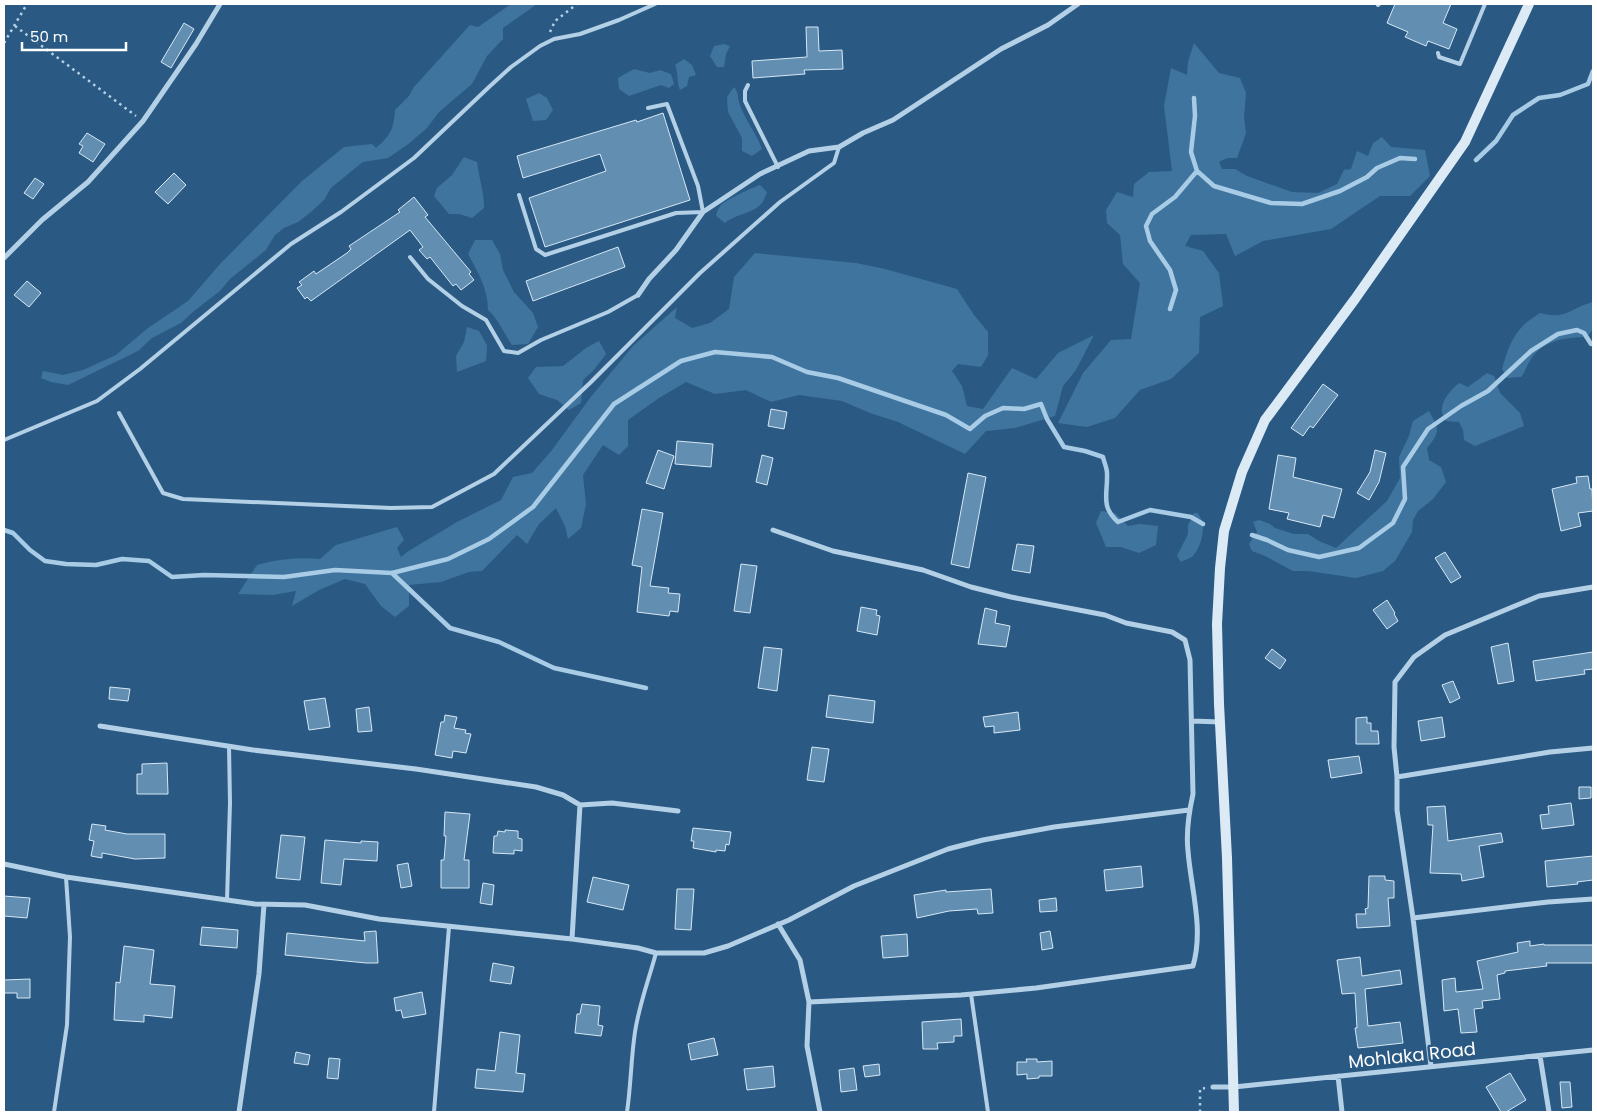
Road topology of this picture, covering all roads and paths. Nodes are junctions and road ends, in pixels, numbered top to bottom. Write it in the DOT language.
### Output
graph roads {
  1 [pos="27,4"];
  2 [pos="220,4"];
  3 [pos="576,4"];
  4 [pos="655,4"];
  5 [pos="1078,4"];
  6 [pos="1486,4"];
  7 [pos="1529,4"];
  8 [pos="15,26"];
  9 [pos="554,40"];
  10 [pos="4,43"];
  11 [pos="1438,53"];
  12 [pos="748,85"];
  13 [pos="648,108"];
  14 [pos="143,121"];
  15 [pos="838,147"];
  16 [pos="778,167"];
  17 [pos="519,195"];
  18 [pos="703,212"];
  19 [pos="410,257"];
  20 [pos="4,258"];
  21 [pos="638,295"];
  22 [pos="119,413"];
  23 [pos="4,440"];
  24 [pos="773,530"];
  25 [pos="1593,587"];
  26 [pos="1192,721"];
  27 [pos="1220,722"];
  28 [pos="100,726"];
  29 [pos="229,746"];
  30 [pos="1593,748"];
  31 [pos="1397,778"];
  32 [pos="580,805"];
  33 [pos="1189,810"];
  34 [pos="678,811"];
  35 [pos="4,864"];
  36 [pos="66,877"];
  37 [pos="1593,898"];
  38 [pos="227,900"];
  39 [pos="264,904"];
  40 [pos="1413,918"];
  41 [pos="778,924"];
  42 [pos="449,927"];
  43 [pos="572,939"];
  44 [pos="656,953"];
  45 [pos="971,994"];
  46 [pos="809,1002"];
  47 [pos="1593,1050"];
  48 [pos="1540,1056"];
  49 [pos="1432,1066"];
  50 [pos="1338,1076"];
  51 [pos="1213,1087"];
  52 [pos="1234,1087"];
  53 [pos="54,1112"];
  54 [pos="239,1112"];
  55 [pos="434,1112"];
  56 [pos="627,1112"];
  57 [pos="820,1112"];
  58 [pos="988,1112"];
  59 [pos="1200,1112"];
  60 [pos="1234,1112"];
  61 [pos="1342,1112"];
  62 [pos="1549,1112"];
  1 -- 8 [label="path"];
  2 -- 14 [label="street"];
  3 -- 9 [label="path"];
  4 -- 9 [label="lane"];
  5 -- 15 [label="street"];
  6 -- 11 [label="lane"];
  7 -- 27 [label="main road"];
  8 -- 10 [label="path"];
  8 -- 14 [label="path"];
  9 -- 23 [label="lane"];
  12 -- 16 [label="lane"];
  13 -- 18 [label="lane"];
  14 -- 20 [label="street"];
  15 -- 16 [label="street"];
  15 -- 22 [label="lane"];
  16 -- 18 [label="street"];
  17 -- 18 [label="lane"];
  18 -- 21 [label="street"];
  19 -- 21 [label="lane"];
  24 -- 26 [label="street"];
  25 -- 31 [label="street"];
  26 -- 27 [label="street"];
  26 -- 33 [label="street"];
  27 -- 52 [label="main road"];
  28 -- 29 [label="street"];
  29 -- 32 [label="street"];
  29 -- 38 [label="lane"];
  30 -- 31 [label="street"];
  31 -- 40 [label="street"];
  32 -- 34 [label="street"];
  32 -- 43 [label="street"];
  33 -- 41 [label="street"];
  33 -- 45 [label="street"];
  35 -- 36 [label="street"];
  36 -- 38 [label="street"];
  36 -- 53 [label="lane"];
  37 -- 40 [label="street"];
  38 -- 39 [label="street"];
  39 -- 42 [label="street"];
  39 -- 54 [label="street"];
  40 -- 49 [label="street"];
  41 -- 44 [label="street"];
  41 -- 46 [label="street"];
  42 -- 43 [label="street"];
  42 -- 55 [label="lane"];
  43 -- 44 [label="street"];
  44 -- 56 [label="lane"];
  45 -- 46 [label="street"];
  45 -- 58 [label="lane"];
  46 -- 57 [label="street"];
  47 -- 48 [label="street, Mohlaka Road"];
  48 -- 49 [label="street, Mohlaka Road"];
  48 -- 62 [label="street"];
  49 -- 50 [label="street, Mohlaka Road"];
  50 -- 52 [label="street, Mohlaka Road"];
  50 -- 61 [label="street"];
  51 -- 52 [label="street, Mohlaka Road"];
  51 -- 59 [label="path"];
  52 -- 60 [label="main road"];
}
